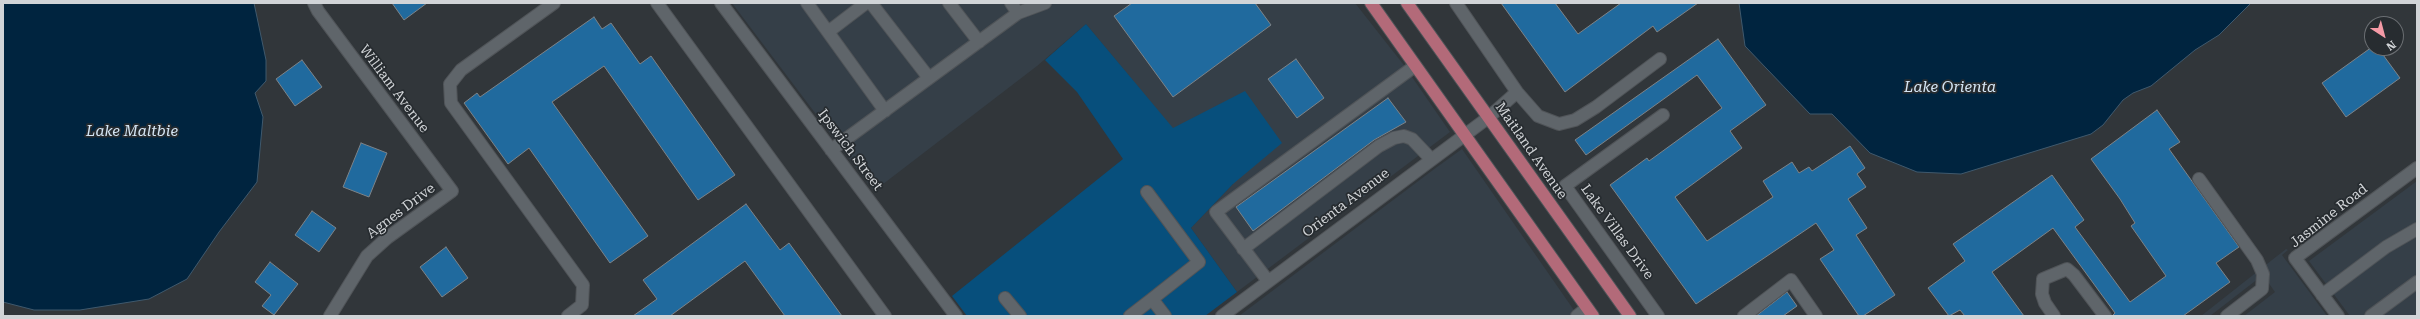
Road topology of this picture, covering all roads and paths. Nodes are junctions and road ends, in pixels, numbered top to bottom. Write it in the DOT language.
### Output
graph roads {
  1 [pos="314,3"];
  2 [pos="554,3"];
  3 [pos="658,3"];
  4 [pos="721,3"];
  5 [pos="807,3"];
  6 [pos="866,3"];
  7 [pos="871,3"];
  8 [pos="949,3"];
  9 [pos="1011,3"];
  10 [pos="1045,3"];
  11 [pos="1371,3"];
  12 [pos="1407,3"];
  13 [pos="1456,3"];
  14 [pos="1018,13"];
  15 [pos="828,32"];
  16 [pos="979,42"];
  17 [pos="1660,59"];
  18 [pos="1415,66"];
  19 [pos="929,78"];
  20 [pos="1517,92"];
  21 [pos="885,110"];
  22 [pos="1663,115"];
  23 [pos="1489,117"];
  24 [pos="1464,135"];
  25 [pos="831,150"];
  26 [pos="1430,158"];
  27 [pos="2417,168"];
  28 [pos="2199,178"];
  29 [pos="452,191"];
  30 [pos="1147,192"];
  31 [pos="2417,229"];
  32 [pos="1243,249"];
  33 [pos="1268,280"];
  34 [pos="2417,282"];
  35 [pos="2322,295"];
  36 [pos="1005,298"];
  37 [pos="1152,299"];
  38 [pos="1590,312"];
  39 [pos="330,316"];
  40 [pos="568,316"];
  41 [pos="885,316"];
  42 [pos="956,316"];
  43 [pos="1020,316"];
  44 [pos="1130,316"];
  45 [pos="1165,316"];
  46 [pos="1222,316"];
  47 [pos="1577,316"];
  48 [pos="1630,316"];
  49 [pos="1658,316"];
  50 [pos="1744,316"];
  51 [pos="1816,316"];
  52 [pos="2054,316"];
  53 [pos="2104,316"];
  54 [pos="2227,316"];
  55 [pos="2338,316"];
  56 [pos="2371,316"];
  1 -- 29 [label="street, William Avenue"];
  2 -- 40 [label="street"];
  3 -- 41 [label="street"];
  4 -- 25 [label="street, Ipswich Street"];
  5 -- 15 [label="street"];
  6 -- 15 [label="street"];
  7 -- 19 [label="street"];
  8 -- 16 [label="street"];
  9 -- 14 [label="street"];
  10 -- 14 [label="street"];
  11 -- 18 [label="main road"];
  12 -- 23 [label="main road, Maitland Avenue"];
  13 -- 20 [label="street"];
  14 -- 16 [label="street"];
  15 -- 21 [label="street"];
  16 -- 19 [label="street"];
  17 -- 20 [label="street"];
  18 -- 24 [label="main road"];
  18 -- 32 [label="street"];
  19 -- 21 [label="street"];
  20 -- 23 [label="street, Orienta Avenue"];
  21 -- 25 [label="street"];
  22 -- 49 [label="street, Lake Villas Drive"];
  23 -- 24 [label="street, Orienta Avenue"];
  23 -- 48 [label="main road, Maitland Avenue"];
  24 -- 26 [label="street, Orienta Avenue"];
  24 -- 38 [label="main road"];
  25 -- 42 [label="street, Ipswich Street"];
  26 -- 32 [label="street"];
  26 -- 33 [label="street, Orienta Avenue"];
  27 -- 35 [label="street, Jasmine Road"];
  28 -- 54 [label="street"];
  29 -- 39 [label="street, Agnes Drive"];
  30 -- 37 [label="street"];
  31 -- 35 [label="street"];
  32 -- 33 [label="street"];
  33 -- 46 [label="street, Orienta Avenue"];
  34 -- 56 [label="street"];
  35 -- 55 [label="street, Jasmine Road"];
  36 -- 43 [label="street"];
  37 -- 44 [label="street"];
  37 -- 45 [label="street"];
  38 -- 47 [label="street"];
  50 -- 51 [label="street"];
  52 -- 53 [label="street"];
}
